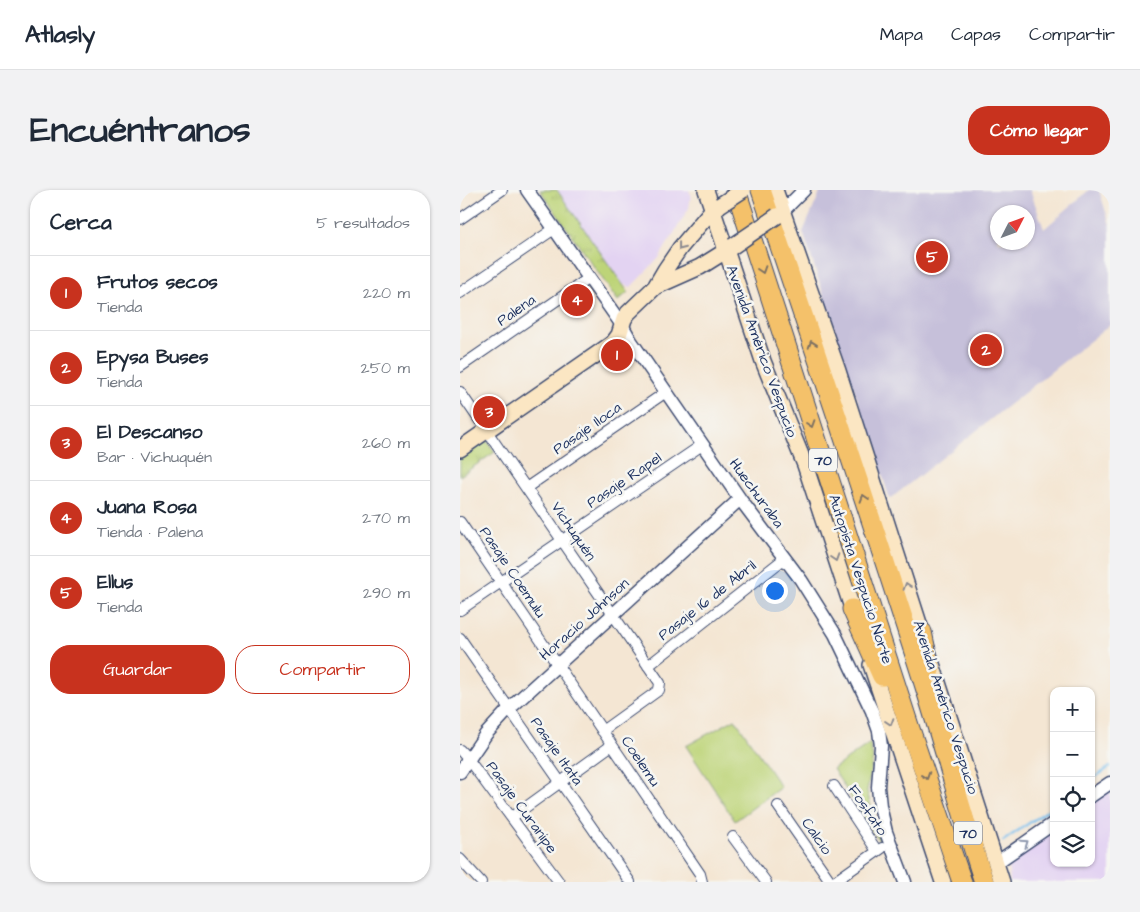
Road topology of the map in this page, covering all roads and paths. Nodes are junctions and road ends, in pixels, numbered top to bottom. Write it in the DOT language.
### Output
graph roads {
  1 [pos="502,190"];
  2 [pos="527,190"];
  3 [pos="706,190"];
  4 [pos="736,190"];
  5 [pos="743,190"];
  6 [pos="761,190"];
  7 [pos="775,190"];
  8 [pos="804,190"];
  9 [pos="716,208"];
  10 [pos="780,214"];
  11 [pos="460,219"];
  12 [pos="554,229"];
  13 [pos="729,249"];
  14 [pos="700,266"];
  15 [pos="589,278"];
  16 [pos="736,282"];
  17 [pos="655,287"];
  18 [pos="460,293"];
  19 [pos="622,325"];
  20 [pos="460,367"];
  21 [pos="460,392"];
  22 [pos="666,392"];
  23 [pos="487,431"];
  24 [pos="702,445"];
  25 [pos="460,449"];
  26 [pos="526,488"];
  27 [pos="740,499"];
  28 [pos="460,522"];
  29 [pos="562,540"];
  30 [pos="785,558"];
  31 [pos="501,582"];
  32 [pos="852,609"];
  33 [pos="460,610"];
  34 [pos="613,615"];
  35 [pos="922,632"];
  36 [pos="460,638"];
  37 [pos="558,664"];
  38 [pos="648,666"];
  39 [pos="509,709"];
  40 [pos="910,729"];
  41 [pos="602,731"];
  42 [pos="612,745"];
  43 [pos="464,754"];
  44 [pos="460,772"];
  45 [pos="560,782"];
  46 [pos="1110,783"];
  47 [pos="834,786"];
  48 [pos="955,791"];
  49 [pos="1095,793"];
  50 [pos="778,806"];
  51 [pos="510,816"];
  52 [pos="1050,826"];
  53 [pos="733,837"];
  54 [pos="890,842"];
  55 [pos="877,851"];
  56 [pos="460,859"];
  57 [pos="996,863"];
  58 [pos="701,878"];
  59 [pos="475,880"];
  60 [pos="559,882"];
  61 [pos="630,882"];
  62 [pos="766,882"];
  63 [pos="832,882"];
  64 [pos="905,882"];
  65 [pos="943,882"];
  66 [pos="962,882"];
  67 [pos="984,882"];
  68 [pos="1002,882"];
  1 -- 11 [label="street"];
  2 -- 12 [label="street, Huechuraba"];
  3 -- 9 [label="main road, Avenida Américo Vespucio"];
  4 -- 40 [label="highway, Autopista Vespucio Norte / 70, one-way"];
  5 -- 9 [label="main road, bridge"];
  48 -- 6 [label="highway, Autopista Vespucio Norte / 70, one-way"];
  7 -- 10 [label="main road, Avenida Américo Vespucio"];
  8 -- 10 [label="street"];
  9 -- 13 [label="main road, Avenida Américo Vespucio"];
  9 -- 17 [label="main road, one-way"];
  10 -- 13 [label="main road, bridge"];
  35 -- 10 [label="main road, Avenida Américo Vespucio, one-way"];
  12 -- 15 [label="street, Huechuraba"];
  12 -- 18 [label="street"];
  13 -- 14 [label="main road"];
  13 -- 16 [label="main road, Avenida Américo Vespucio"];
  14 -- 16 [label="main road"];
  14 -- 17 [label="main road"];
  15 -- 19 [label="street, Huechuraba"];
  15 -- 20 [label="street, Palena"];
  16 -- 32 [label="main road, Avenida Américo Vespucio, one-way"];
  17 -- 19 [label="main road"];
  19 -- 22 [label="street, Huechuraba"];
  19 -- 23 [label="main road"];
  21 -- 23 [label="street, Vichuquén"];
  22 -- 24 [label="street, Huechuraba"];
  22 -- 26 [label="street, Pasaje Iloca"];
  23 -- 25 [label="main road"];
  23 -- 26 [label="street, Vichuquén"];
  24 -- 27 [label="street, Huechuraba"];
  24 -- 29 [label="street, Pasaje Rapel"];
  26 -- 29 [label="street, Vichuquén"];
  27 -- 30 [label="street, Huechuraba"];
  27 -- 34 [label="street, Horacio Johnson"];
  28 -- 31 [label="street, Pasaje Coemulu"];
  29 -- 31 [label="street, Pasaje Rapel"];
  29 -- 34 [label="street, Vichuquén"];
  30 -- 38 [label="street, Pasaje 16 de Abril"];
  30 -- 54 [label="street, Huechuraba"];
  31 -- 33 [label="street, Pasaje Rapel"];
  31 -- 37 [label="street, Pasaje Coemulu"];
  32 -- 40 [label="highway"];
  32 -- 65 [label="main road, Avenida Américo Vespucio, one-way"];
  34 -- 37 [label="street, Horacio Johnson"];
  34 -- 38 [label="street, Vichuquén"];
  35 -- 48 [label="highway"];
  35 -- 57 [label="main road, Avenida Américo Vespucio"];
  36 -- 39 [label="street, Pasaje Itata"];
  37 -- 39 [label="street, Horacio Johnson"];
  37 -- 41 [label="street, Coelemu"];
  38 -- 41 [label="street, Vichuquén"];
  39 -- 43 [label="street, Horacio Johnson"];
  39 -- 45 [label="street, Pasaje Itata"];
  40 -- 66 [label="highway, Autopista Vespucio Norte / 70, one-way"];
  41 -- 42 [label="street, Coelemu"];
  42 -- 45 [label="street"];
  42 -- 58 [label="street, Coelemu"];
  43 -- 44 [label="street, Horacio Johnson"];
  43 -- 51 [label="street, Pasaje Curanipe"];
  45 -- 51 [label="street"];
  45 -- 61 [label="street, Pasaje Itata"];
  46 -- 49 [label="street"];
  47 -- 55 [label="street, Fosfato"];
  48 -- 67 [label="highway, Autopista Vespucio Norte / 70"];
  50 -- 63 [label="street, Calcio"];
  51 -- 60 [label="street, Pasaje Curanipe"];
  57 -- 52 [label="street, one-way"];
  53 -- 62 [label="street"];
  54 -- 55 [label="street"];
  54 -- 64 [label="street, Huechuraba"];
  55 -- 63 [label="street"];
  56 -- 59 [label="street"];
  57 -- 68 [label="main road, Avenida Américo Vespucio"];
}
